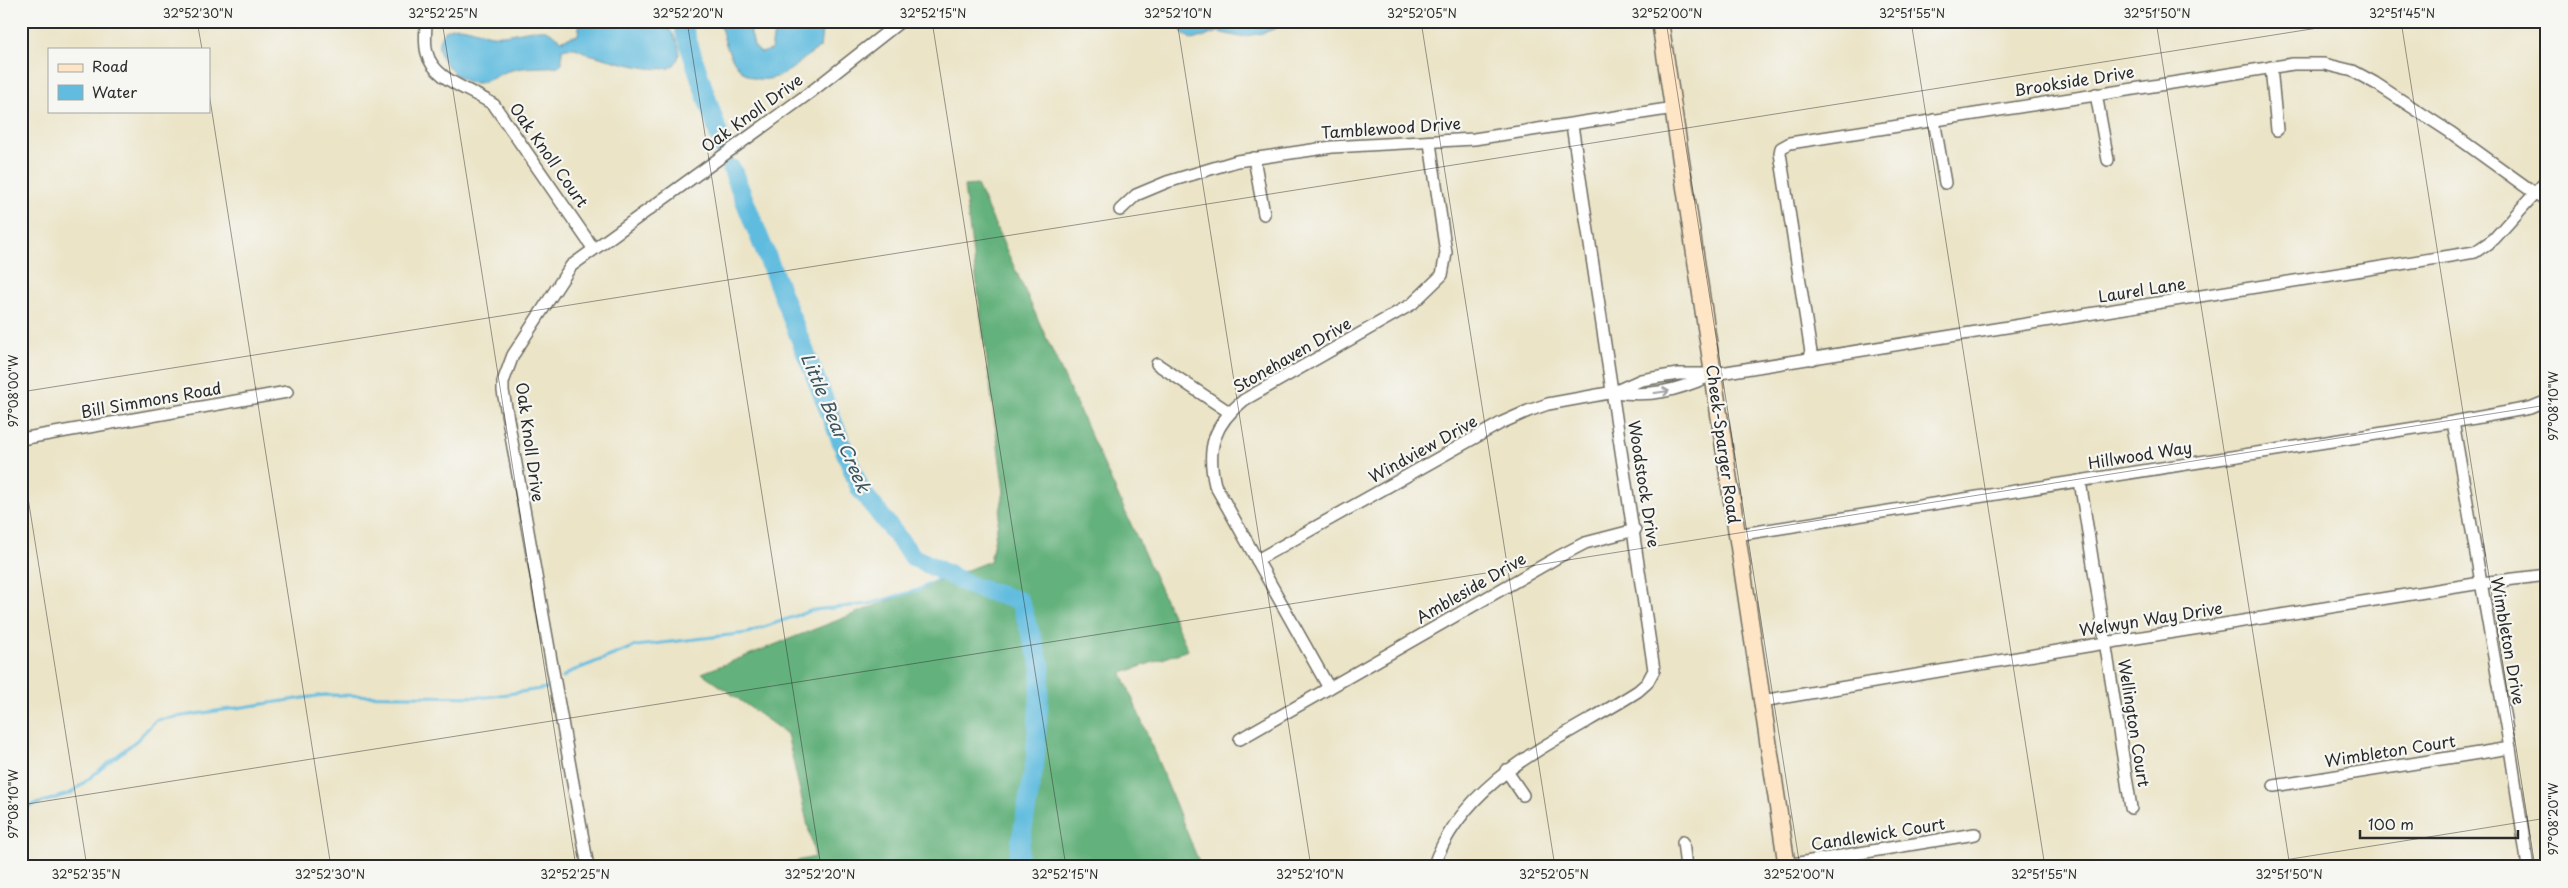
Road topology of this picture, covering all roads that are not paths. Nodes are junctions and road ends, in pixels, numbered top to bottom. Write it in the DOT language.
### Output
graph roads {
  1 [pos="426,21"];
  2 [pos="901,21"];
  3 [pos="1660,21"];
  4 [pos="2271,67"];
  5 [pos="2096,94"];
  6 [pos="1674,108"];
  7 [pos="1934,120"];
  8 [pos="1572,125"];
  9 [pos="2277,130"];
  10 [pos="1430,143"];
  11 [pos="1254,158"];
  12 [pos="2108,160"];
  13 [pos="2547,180"];
  14 [pos="1945,183"];
  15 [pos="2535,194"];
  16 [pos="2547,202"];
  17 [pos="1120,210"];
  18 [pos="1264,214"];
  19 [pos="593,248"];
  20 [pos="1812,358"];
  21 [pos="1157,364"];
  22 [pos="1714,374"];
  23 [pos="287,392"];
  24 [pos="1614,392"];
  25 [pos="2547,400"];
  26 [pos="1229,412"];
  27 [pos="2453,422"];
  28 [pos="21,439"];
  29 [pos="2080,481"];
  30 [pos="1635,530"];
  31 [pos="1736,535"];
  32 [pos="1257,560"];
  33 [pos="2547,575"];
  34 [pos="2481,583"];
  35 [pos="2105,643"];
  36 [pos="1329,688"];
  37 [pos="1762,701"];
  38 [pos="1240,739"];
  39 [pos="2510,748"];
  40 [pos="1506,770"];
  41 [pos="2274,786"];
  42 [pos="1523,795"];
  43 [pos="2131,808"];
  44 [pos="1975,834"];
  45 [pos="1683,842"];
  46 [pos="1787,866"];
  47 [pos="588,867"];
  48 [pos="1433,867"];
  49 [pos="1686,867"];
  50 [pos="2528,867"];
  1 -- 19 [label="street, Oak Knoll Court"];
  2 -- 19 [label="street, Oak Knoll Drive"];
  3 -- 6 [label="main road, Cheek-Sparger Road"];
  4 -- 5 [label="street, Brookside Drive"];
  4 -- 9 [label="street"];
  4 -- 15 [label="street, Brookside Drive"];
  5 -- 7 [label="street, Brookside Drive"];
  5 -- 12 [label="street"];
  6 -- 8 [label="street, Tamblewood Drive"];
  6 -- 22 [label="main road, Cheek-Sparger Road"];
  7 -- 14 [label="street"];
  7 -- 20 [label="street, Brookside Drive"];
  8 -- 10 [label="street, Tamblewood Drive"];
  8 -- 24 [label="street, Woodstock Drive"];
  10 -- 11 [label="street, Tamblewood Drive"];
  10 -- 26 [label="street, Stonehaven Drive"];
  11 -- 17 [label="street, Tamblewood Drive"];
  11 -- 18 [label="street"];
  13 -- 15 [label="street, Laurel Lane"];
  15 -- 16 [label="street, Brookside Drive"];
  15 -- 20 [label="street, Laurel Lane"];
  19 -- 47 [label="street, Oak Knoll Drive"];
  20 -- 22 [label="street, Laurel Lane"];
  21 -- 26 [label="street"];
  22 -- 24 [label="street, Windview Drive"];
  22 -- 31 [label="main road, Cheek-Sparger Road"];
  23 -- 28 [label="street, Bill Simmons Road"];
  24 -- 30 [label="street, Woodstock Drive"];
  24 -- 32 [label="street, Windview Drive"];
  25 -- 27 [label="street, Hillwood Way"];
  26 -- 32 [label="street, Stonehaven Drive"];
  27 -- 29 [label="street, Hillwood Way"];
  27 -- 34 [label="street, Wimbleton Drive"];
  29 -- 31 [label="street, Hillwood Way"];
  29 -- 35 [label="street, Wellington Court"];
  30 -- 36 [label="street, Ambleside Drive"];
  30 -- 40 [label="street, Woodstock Drive"];
  31 -- 37 [label="main road, Cheek-Sparger Road"];
  32 -- 36 [label="street, Stonehaven Drive"];
  33 -- 34 [label="street, Welwyn Way Drive"];
  34 -- 35 [label="street, Welwyn Way Drive"];
  34 -- 39 [label="street, Wimbleton Drive"];
  35 -- 37 [label="street, Welwyn Way Drive"];
  35 -- 43 [label="street, Wellington Court"];
  36 -- 38 [label="street, Ambleside Drive"];
  37 -- 46 [label="main road, Cheek-Sparger Road"];
  39 -- 41 [label="street, Wimbleton Court"];
  39 -- 50 [label="street, Wimbleton Drive"];
  40 -- 42 [label="street"];
  40 -- 48 [label="street, Woodstock Drive"];
  44 -- 46 [label="street, Candlewick Court"];
  45 -- 49 [label="street"];
}
